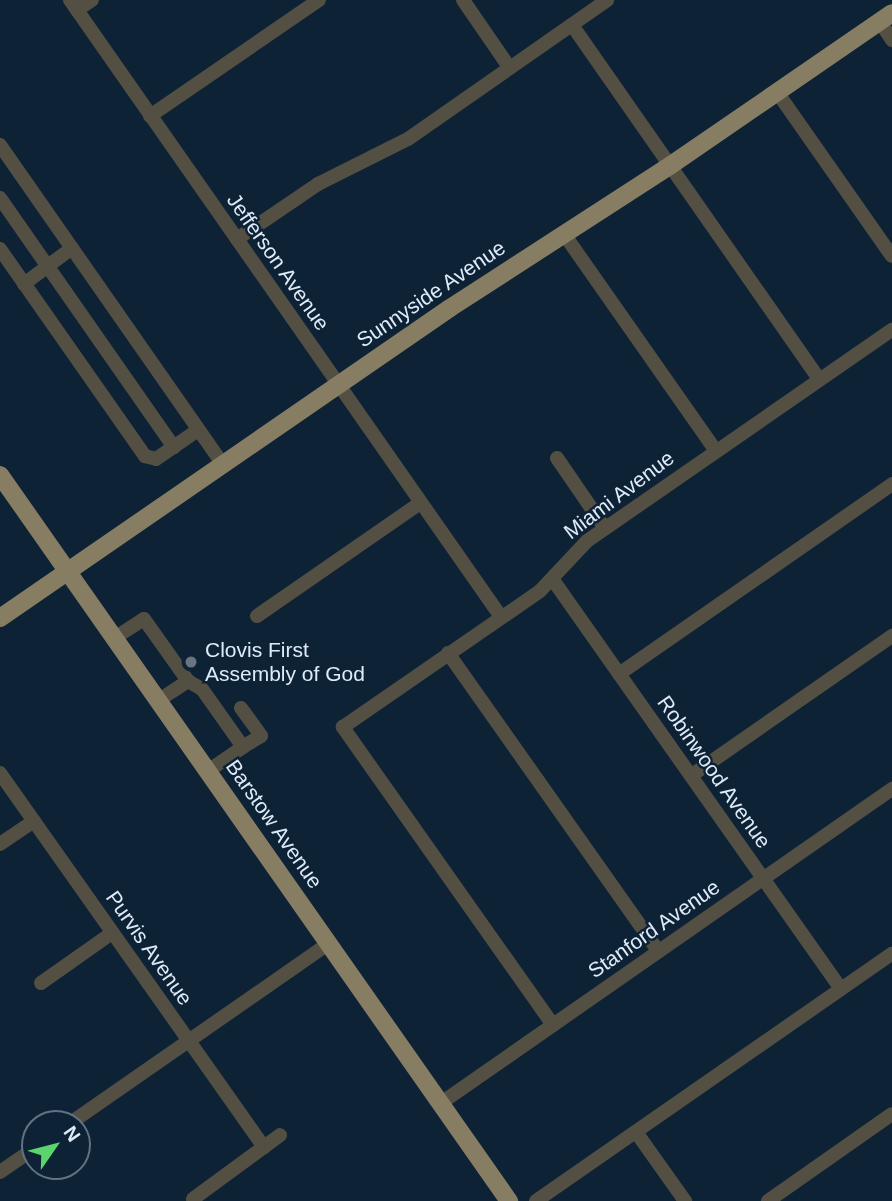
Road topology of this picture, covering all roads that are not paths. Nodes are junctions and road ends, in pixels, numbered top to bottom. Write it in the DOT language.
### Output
graph roads {
  1 [pos="92,0"];
  2 [pos="319,0"];
  3 [pos="463,0"];
  4 [pos="607,0"];
  5 [pos="74,5"];
  6 [pos="886,18"];
  7 [pos="572,24"];
  8 [pos="892,40"];
  9 [pos="509,67"];
  10 [pos="777,92"];
  11 [pos="150,116"];
  12 [pos="0,145"];
  13 [pos="671,165"];
  14 [pos="0,198"];
  15 [pos="564,234"];
  16 [pos="237,239"];
  17 [pos="72,248"];
  18 [pos="0,249"];
  19 [pos="892,256"];
  20 [pos="48,266"];
  21 [pos="24,284"];
  22 [pos="892,330"];
  23 [pos="819,379"];
  24 [pos="338,384"];
  25 [pos="198,430"];
  26 [pos="174,447"];
  27 [pos="716,451"];
  28 [pos="557,458"];
  29 [pos="223,466"];
  30 [pos="0,475"];
  31 [pos="892,484"];
  32 [pos="420,503"];
  33 [pos="605,528"];
  34 [pos="68,571"];
  35 [pos="553,580"];
  36 [pos="257,616"];
  37 [pos="501,617"];
  38 [pos="0,618"];
  39 [pos="892,636"];
  40 [pos="116,638"];
  41 [pos="448,653"];
  42 [pos="618,674"];
  43 [pos="188,681"];
  44 [pos="159,700"];
  45 [pos="241,708"];
  46 [pos="243,747"];
  47 [pos="208,771"];
  48 [pos="0,773"];
  49 [pos="692,775"];
  50 [pos="892,789"];
  51 [pos="34,821"];
  52 [pos="0,844"];
  53 [pos="763,879"];
  54 [pos="112,933"];
  55 [pos="329,943"];
  56 [pos="659,951"];
  57 [pos="892,954"];
  58 [pos="41,983"];
  59 [pos="841,989"];
  60 [pos="552,1025"];
  61 [pos="189,1041"];
  62 [pos="441,1103"];
  63 [pos="89,1110"];
  64 [pos="892,1114"];
  65 [pos="636,1132"];
  66 [pos="280,1135"];
  67 [pos="264,1147"];
  68 [pos="21,1158"];
  69 [pos="0,1172"];
  70 [pos="193,1199"];
  71 [pos="509,1201"];
  72 [pos="536,1201"];
  73 [pos="685,1201"];
  74 [pos="768,1201"];
  1 -- 5 [label="street"];
  2 -- 11 [label="street"];
  3 -- 9 [label="street"];
  4 -- 7 [label="street"];
  5 -- 11 [label="street, Jefferson Avenue"];
  6 -- 8 [label="street"];
  6 -- 10 [label="main road, Sunnyside Avenue"];
  7 -- 9 [label="street"];
  7 -- 13 [label="street"];
  9 -- 16 [label="street"];
  10 -- 13 [label="main road, Sunnyside Avenue"];
  10 -- 19 [label="street"];
  11 -- 16 [label="street, Jefferson Avenue"];
  12 -- 17 [label="street"];
  13 -- 15 [label="main road, Sunnyside Avenue"];
  13 -- 23 [label="street"];
  14 -- 20 [label="street"];
  15 -- 24 [label="main road, Sunnyside Avenue"];
  15 -- 27 [label="street"];
  16 -- 24 [label="street, Jefferson Avenue"];
  17 -- 20 [label="street"];
  17 -- 25 [label="street"];
  18 -- 21 [label="street"];
  20 -- 21 [label="street"];
  20 -- 26 [label="street"];
  21 -- 26 [label="street"];
  22 -- 23 [label="street, Miami Avenue"];
  23 -- 27 [label="street, Miami Avenue"];
  24 -- 29 [label="main road, Sunnyside Avenue"];
  24 -- 32 [label="street, Jefferson Avenue"];
  25 -- 26 [label="street"];
  25 -- 29 [label="street"];
  27 -- 33 [label="street, Miami Avenue"];
  28 -- 33 [label="street"];
  29 -- 34 [label="main road, Sunnyside Avenue"];
  30 -- 34 [label="main road, Barstow Avenue"];
  31 -- 42 [label="street"];
  32 -- 36 [label="street"];
  32 -- 37 [label="street, Jefferson Avenue"];
  33 -- 35 [label="street, Miami Avenue"];
  34 -- 38 [label="main road, Sunnyside Avenue"];
  34 -- 40 [label="main road, Barstow Avenue"];
  35 -- 37 [label="street, Miami Avenue"];
  35 -- 42 [label="street, Robinwood Avenue"];
  37 -- 41 [label="street, Miami Avenue"];
  39 -- 49 [label="street"];
  40 -- 43 [label="street"];
  40 -- 44 [label="main road, Barstow Avenue"];
  41 -- 56 [label="street"];
  41 -- 60 [label="street, Miami Avenue"];
  42 -- 49 [label="street, Robinwood Avenue"];
  43 -- 44 [label="street"];
  43 -- 46 [label="street"];
  44 -- 47 [label="main road, Barstow Avenue"];
  45 -- 46 [label="street"];
  46 -- 47 [label="street"];
  47 -- 55 [label="main road, Barstow Avenue"];
  48 -- 51 [label="street, Purvis Avenue"];
  49 -- 53 [label="street, Robinwood Avenue"];
  50 -- 53 [label="street, Stanford Avenue"];
  51 -- 52 [label="street"];
  51 -- 54 [label="street, Purvis Avenue"];
  53 -- 56 [label="street, Stanford Avenue"];
  53 -- 59 [label="street, Robinwood Avenue"];
  54 -- 58 [label="street"];
  54 -- 61 [label="street, Purvis Avenue"];
  55 -- 61 [label="street"];
  55 -- 62 [label="main road, Barstow Avenue"];
  56 -- 60 [label="street, Stanford Avenue"];
  57 -- 59 [label="street"];
  59 -- 65 [label="street"];
  60 -- 62 [label="street, Stanford Avenue"];
  61 -- 63 [label="street"];
  61 -- 67 [label="street, Purvis Avenue"];
  62 -- 71 [label="main road, Barstow Avenue"];
  64 -- 74 [label="street"];
  65 -- 72 [label="street"];
  65 -- 73 [label="street"];
  66 -- 67 [label="street"];
  67 -- 70 [label="street"];
  68 -- 69 [label="street"];
}
